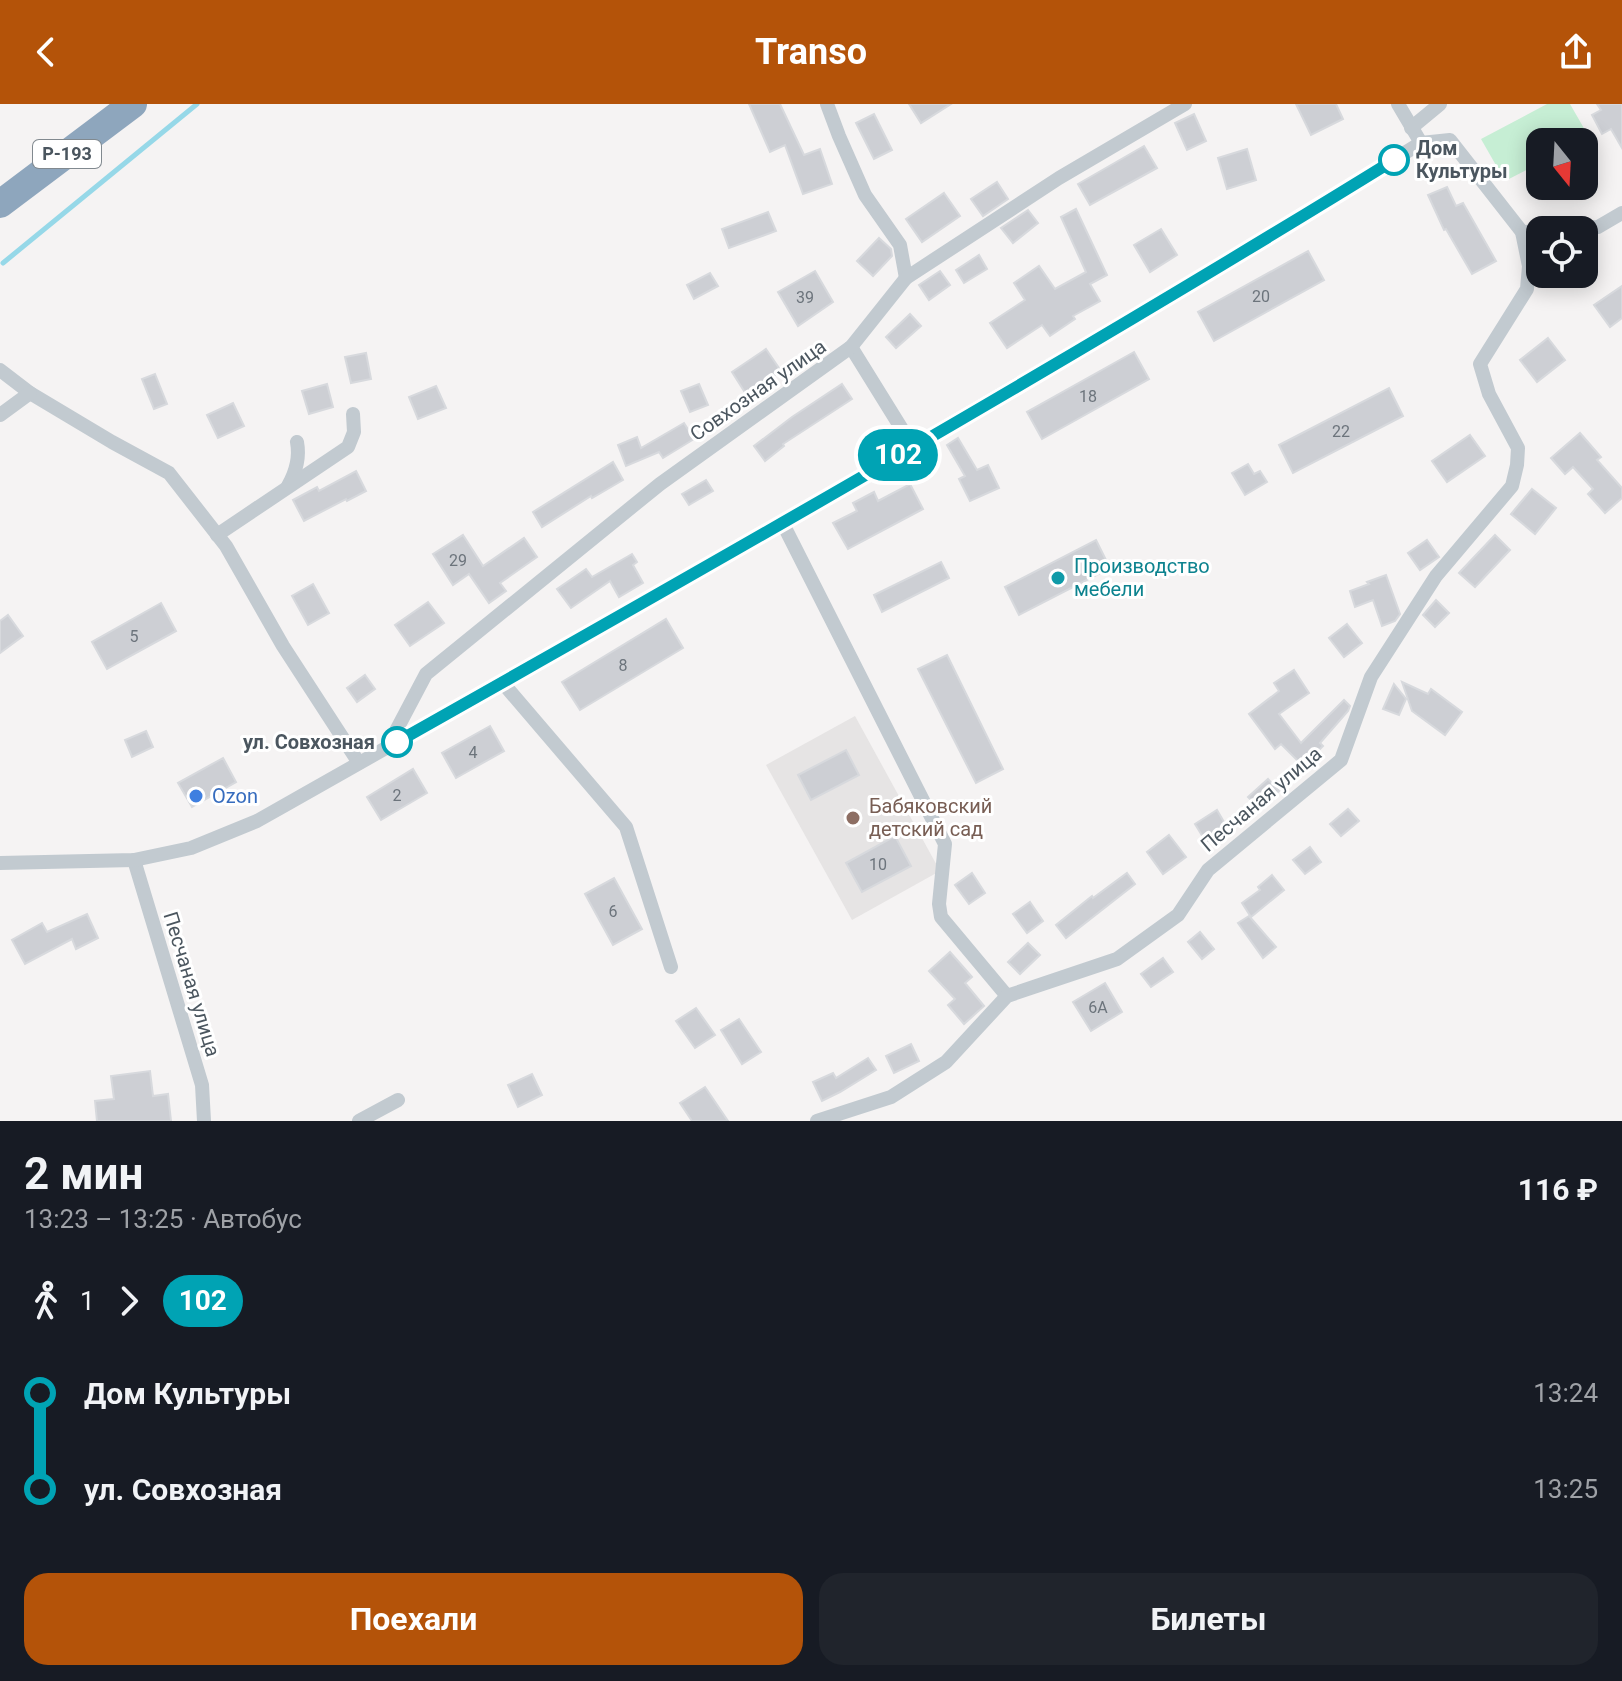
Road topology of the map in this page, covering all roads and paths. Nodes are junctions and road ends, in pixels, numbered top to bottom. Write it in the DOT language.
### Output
graph roads {
  1 [pos="133,104"];
  2 [pos="827,104"];
  3 [pos="1185,104"];
  4 [pos="1398,104"];
  5 [pos="1440,104"];
  6 [pos="1411,128"];
  7 [pos="1421,143"];
  8 [pos="0,204"];
  9 [pos="1622,213"];
  10 [pos="1598,227"];
  11 [pos="1522,232"];
  12 [pos="1526,232"];
  13 [pos="906,278"];
  14 [pos="851,347"];
  15 [pos="0,370"];
  16 [pos="30,393"];
  17 [pos="353,414"];
  18 [pos="0,415"];
  19 [pos="297,442"];
  20 [pos="913,447"];
  21 [pos="286,490"];
  22 [pos="782,522"];
  23 [pos="217,535"];
  24 [pos="502,682"];
  25 [pos="388,747"];
  26 [pos="359,763"];
  27 [pos="134,860"];
  28 [pos="0,863"];
  29 [pos="671,967"];
  30 [pos="1007,996"];
  31 [pos="398,1100"];
  32 [pos="204,1121"];
  33 [pos="359,1121"];
  34 [pos="817,1121"];
  1 -- 8 [label="highway, Р-193"];
  2 -- 13 [label="street"];
  3 -- 13 [label="street, Совхозная улица"];
  4 -- 6 [label="street"];
  5 -- 6 [label="street"];
  6 -- 7 [label="street"];
  7 -- 11 [label="street"];
  7 -- 20 [label="street"];
  9 -- 10 [label="street"];
  11 -- 12 [label="street"];
  11 -- 30 [label="street, Песчаная улица"];
  13 -- 14 [label="street, Совхозная улица"];
  14 -- 20 [label="street"];
  14 -- 25 [label="street, Совхозная улица"];
  15 -- 16 [label="street"];
  16 -- 18 [label="street"];
  16 -- 23 [label="street"];
  17 -- 21 [label="street"];
  19 -- 21 [label="street"];
  20 -- 22 [label="street"];
  21 -- 23 [label="street"];
  22 -- 24 [label="street"];
  22 -- 30 [label="street"];
  23 -- 26 [label="street"];
  24 -- 25 [label="street"];
  24 -- 29 [label="street"];
  25 -- 26 [label="street"];
  26 -- 27 [label="street"];
  27 -- 28 [label="street"];
  27 -- 32 [label="street, Песчаная улица"];
  30 -- 34 [label="street, Песчаная улица"];
  31 -- 33 [label="street"];
}
